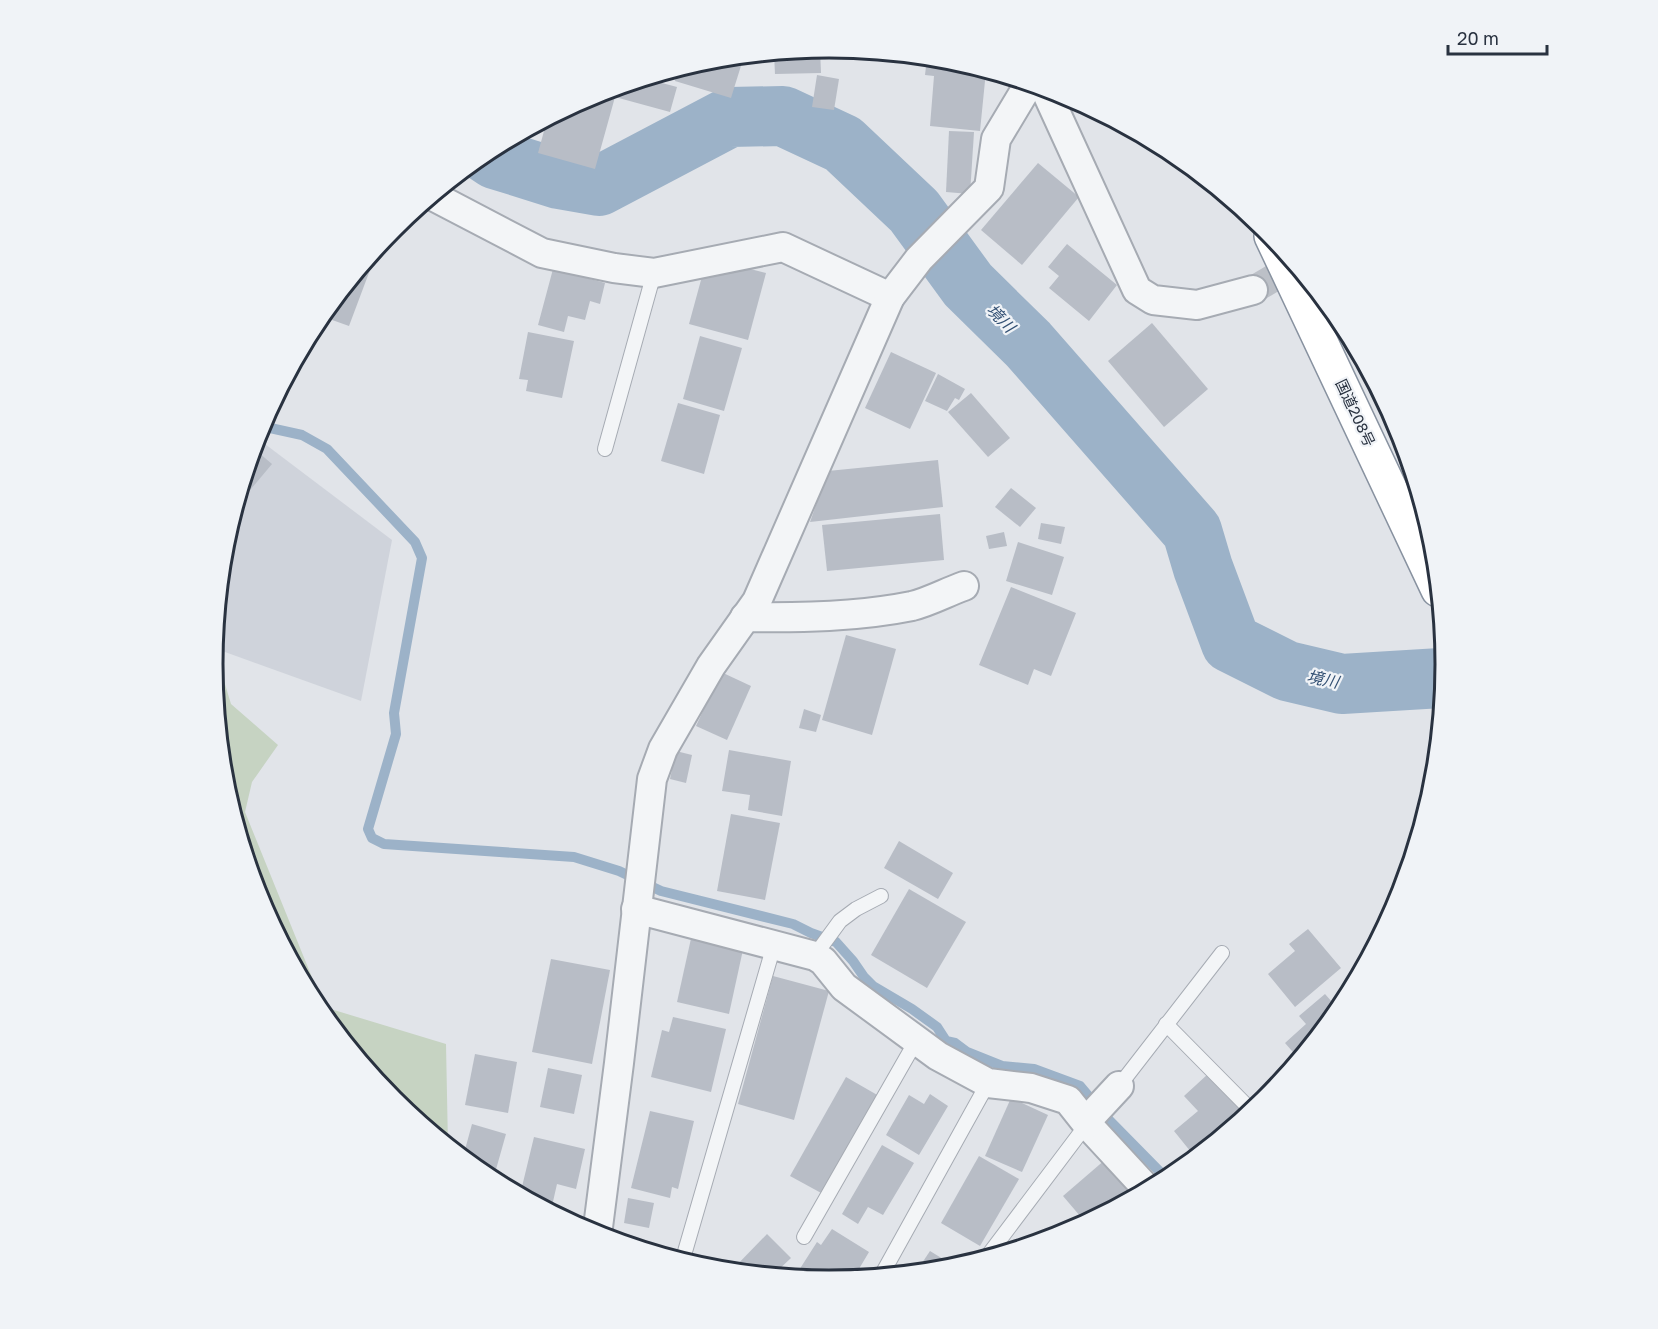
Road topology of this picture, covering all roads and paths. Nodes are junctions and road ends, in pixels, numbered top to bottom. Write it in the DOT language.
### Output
graph roads {
  1 [pos="1025,91"];
  2 [pos="1051,101"];
  3 [pos="440,200"];
  4 [pos="1284,264"];
  5 [pos="654,273"];
  6 [pos="1253,290"];
  7 [pos="890,297"];
  8 [pos="604,450"];
  9 [pos="1427,566"];
  10 [pos="964,586"];
  11 [pos="745,617"];
  12 [pos="880,896"];
  13 [pos="637,905"];
  14 [pos="774,945"];
  15 [pos="1222,953"];
  16 [pos="822,954"];
  17 [pos="1166,1024"];
  18 [pos="916,1041"];
  19 [pos="988,1083"];
  20 [pos="1119,1086"];
  21 [pos="1245,1105"];
  22 [pos="1090,1119"];
  23 [pos="1142,1183"];
  24 [pos="598,1225"];
  25 [pos="804,1236"];
  26 [pos="994,1248"];
  27 [pos="685,1253"];
  28 [pos="886,1267"];
  1 -- 7 [label="street"];
  2 -- 6 [label="street"];
  3 -- 5 [label="street"];
  4 -- 9 [label="highway, 国道208号"];
  5 -- 7 [label="street"];
  5 -- 8 [label="lane"];
  7 -- 11 [label="street"];
  10 -- 11 [label="street"];
  11 -- 13 [label="street"];
  12 -- 16 [label="lane"];
  13 -- 14 [label="street"];
  13 -- 24 [label="street"];
  14 -- 16 [label="street"];
  14 -- 27 [label="lane"];
  15 -- 17 [label="lane"];
  16 -- 18 [label="street"];
  17 -- 20 [label="lane"];
  17 -- 21 [label="lane"];
  18 -- 19 [label="street"];
  18 -- 25 [label="lane"];
  19 -- 22 [label="street"];
  19 -- 28 [label="lane"];
  20 -- 22 [label="street"];
  22 -- 23 [label="street"];
  22 -- 26 [label="lane"];
}
